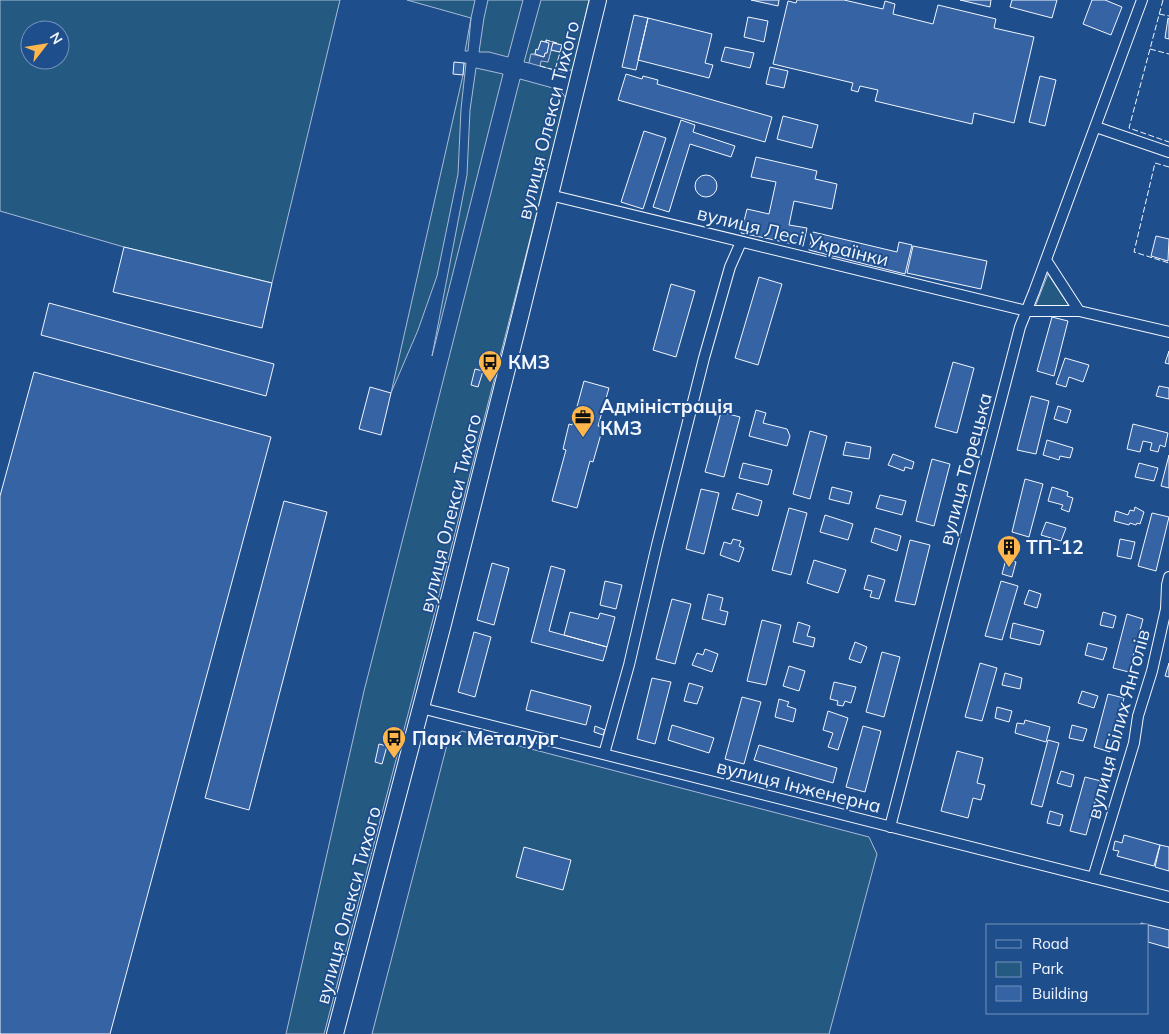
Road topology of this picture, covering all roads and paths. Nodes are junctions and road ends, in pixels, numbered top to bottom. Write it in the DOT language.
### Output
graph roads {
  1 [pos="598,0"];
  2 [pos="1142,0"];
  3 [pos="1096,126"];
  4 [pos="1169,152"];
  5 [pos="550,195"];
  6 [pos="741,242"];
  7 [pos="1046,260"];
  8 [pos="1027,311"];
  9 [pos="1078,311"];
  10 [pos="1169,332"];
  11 [pos="1169,577"];
  12 [pos="421,708"];
  13 [pos="604,754"];
  14 [pos="890,827"];
  15 [pos="1093,878"];
  16 [pos="1169,898"];
  17 [pos="335,1034"];
  1 -- 5 [label="main road, вулиця Олекси Тихого"];
  2 -- 3 [label="street"];
  3 -- 4 [label="street"];
  3 -- 7 [label="street, вулиця Торецька"];
  5 -- 6 [label="street, вулиця Лесі Українки"];
  5 -- 12 [label="main road, вулиця Олекси Тихого"];
  6 -- 8 [label="street, вулиця Лесі Українки"];
  6 -- 13 [label="street"];
  7 -- 8 [label="street, вулиця Торецька"];
  7 -- 9 [label="street"];
  8 -- 9 [label="street, вулиця Лесі Українки"];
  8 -- 14 [label="street, вулиця Торецька"];
  9 -- 10 [label="street"];
  11 -- 15 [label="street, вулиця Білих Янголів"];
  12 -- 13 [label="street, вулиця Інженерна"];
  12 -- 17 [label="main road, вулиця Олекси Тихого"];
  13 -- 14 [label="street, вулиця Інженерна"];
  14 -- 15 [label="street, вулиця Інженерна"];
  15 -- 16 [label="street, вулиця Інженерна"];
}
